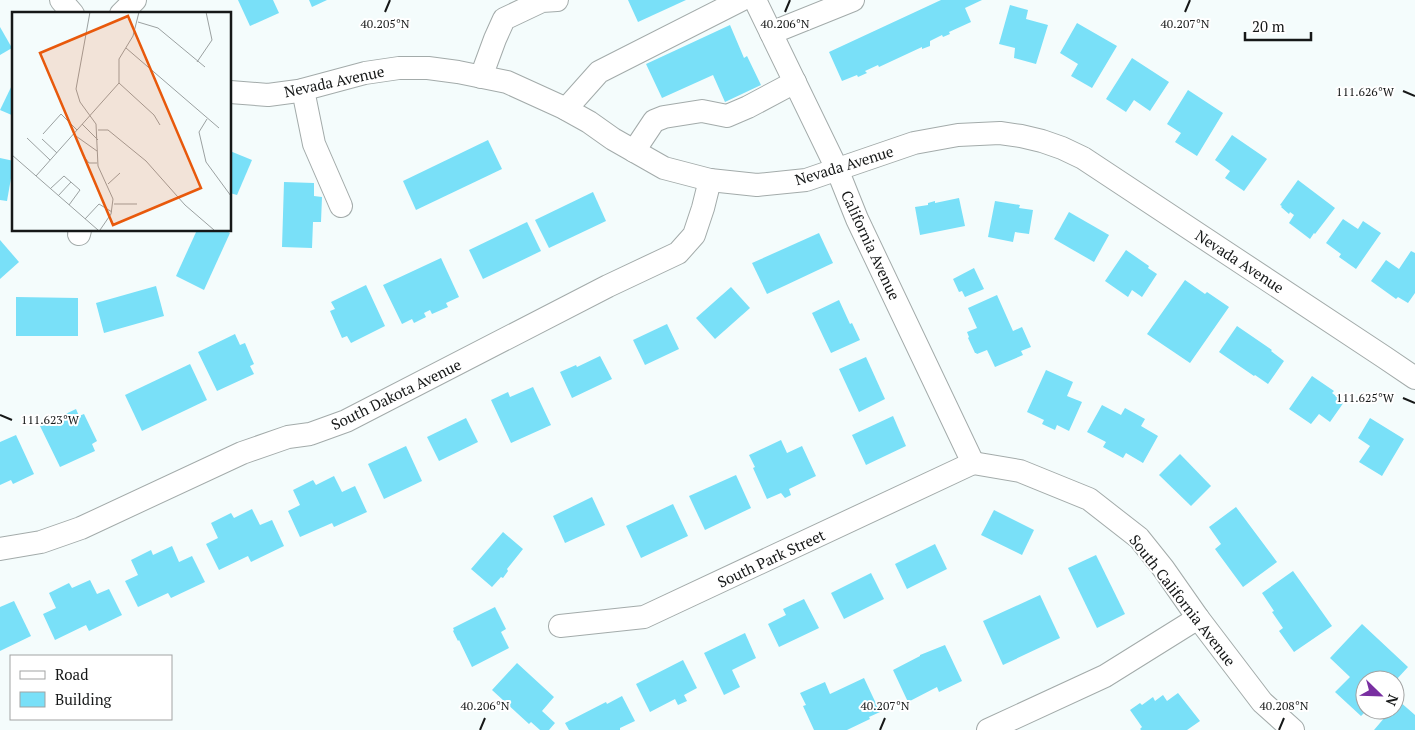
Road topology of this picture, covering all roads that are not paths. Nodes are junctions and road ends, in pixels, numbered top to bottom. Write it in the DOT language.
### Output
graph roads {
  1 [pos="61,0"];
  2 [pos="135,0"];
  3 [pos="558,0"];
  4 [pos="741,0"];
  5 [pos="755,0"];
  6 [pos="853,0"];
  7 [pos="71,12"];
  8 [pos="123,12"];
  9 [pos="771,33"];
  10 [pos="481,77"];
  11 [pos="795,82"];
  12 [pos="303,90"];
  13 [pos="231,92"];
  14 [pos="566,109"];
  15 [pos="634,151"];
  16 [pos="837,170"];
  17 [pos="710,180"];
  18 [pos="342,206"];
  19 [pos="1415,378"];
  20 [pos="974,463"];
  21 [pos="0,549"];
  22 [pos="1198,618"];
  23 [pos="560,626"];
  24 [pos="988,730"];
  25 [pos="1293,730"];
  1 -- 7 [label="street"];
  2 -- 8 [label="street"];
  3 -- 10 [label="street"];
  4 -- 14 [label="street"];
  5 -- 9 [label="street, California Avenue"];
  6 -- 9 [label="street"];
  9 -- 11 [label="street, California Avenue"];
  10 -- 12 [label="street, Nevada Avenue"];
  10 -- 14 [label="street, Nevada Avenue"];
  11 -- 15 [label="street"];
  11 -- 16 [label="street, California Avenue"];
  12 -- 13 [label="street, Nevada Avenue"];
  12 -- 18 [label="street"];
  14 -- 15 [label="street, Nevada Avenue"];
  15 -- 17 [label="street, Nevada Avenue"];
  16 -- 17 [label="street, Nevada Avenue"];
  16 -- 19 [label="street, Nevada Avenue"];
  16 -- 20 [label="street, California Avenue"];
  17 -- 21 [label="street, South Dakota Avenue"];
  20 -- 22 [label="street, South California Avenue"];
  20 -- 23 [label="street, South Park Street"];
  22 -- 24 [label="street"];
  22 -- 25 [label="street, South California Avenue"];
}
